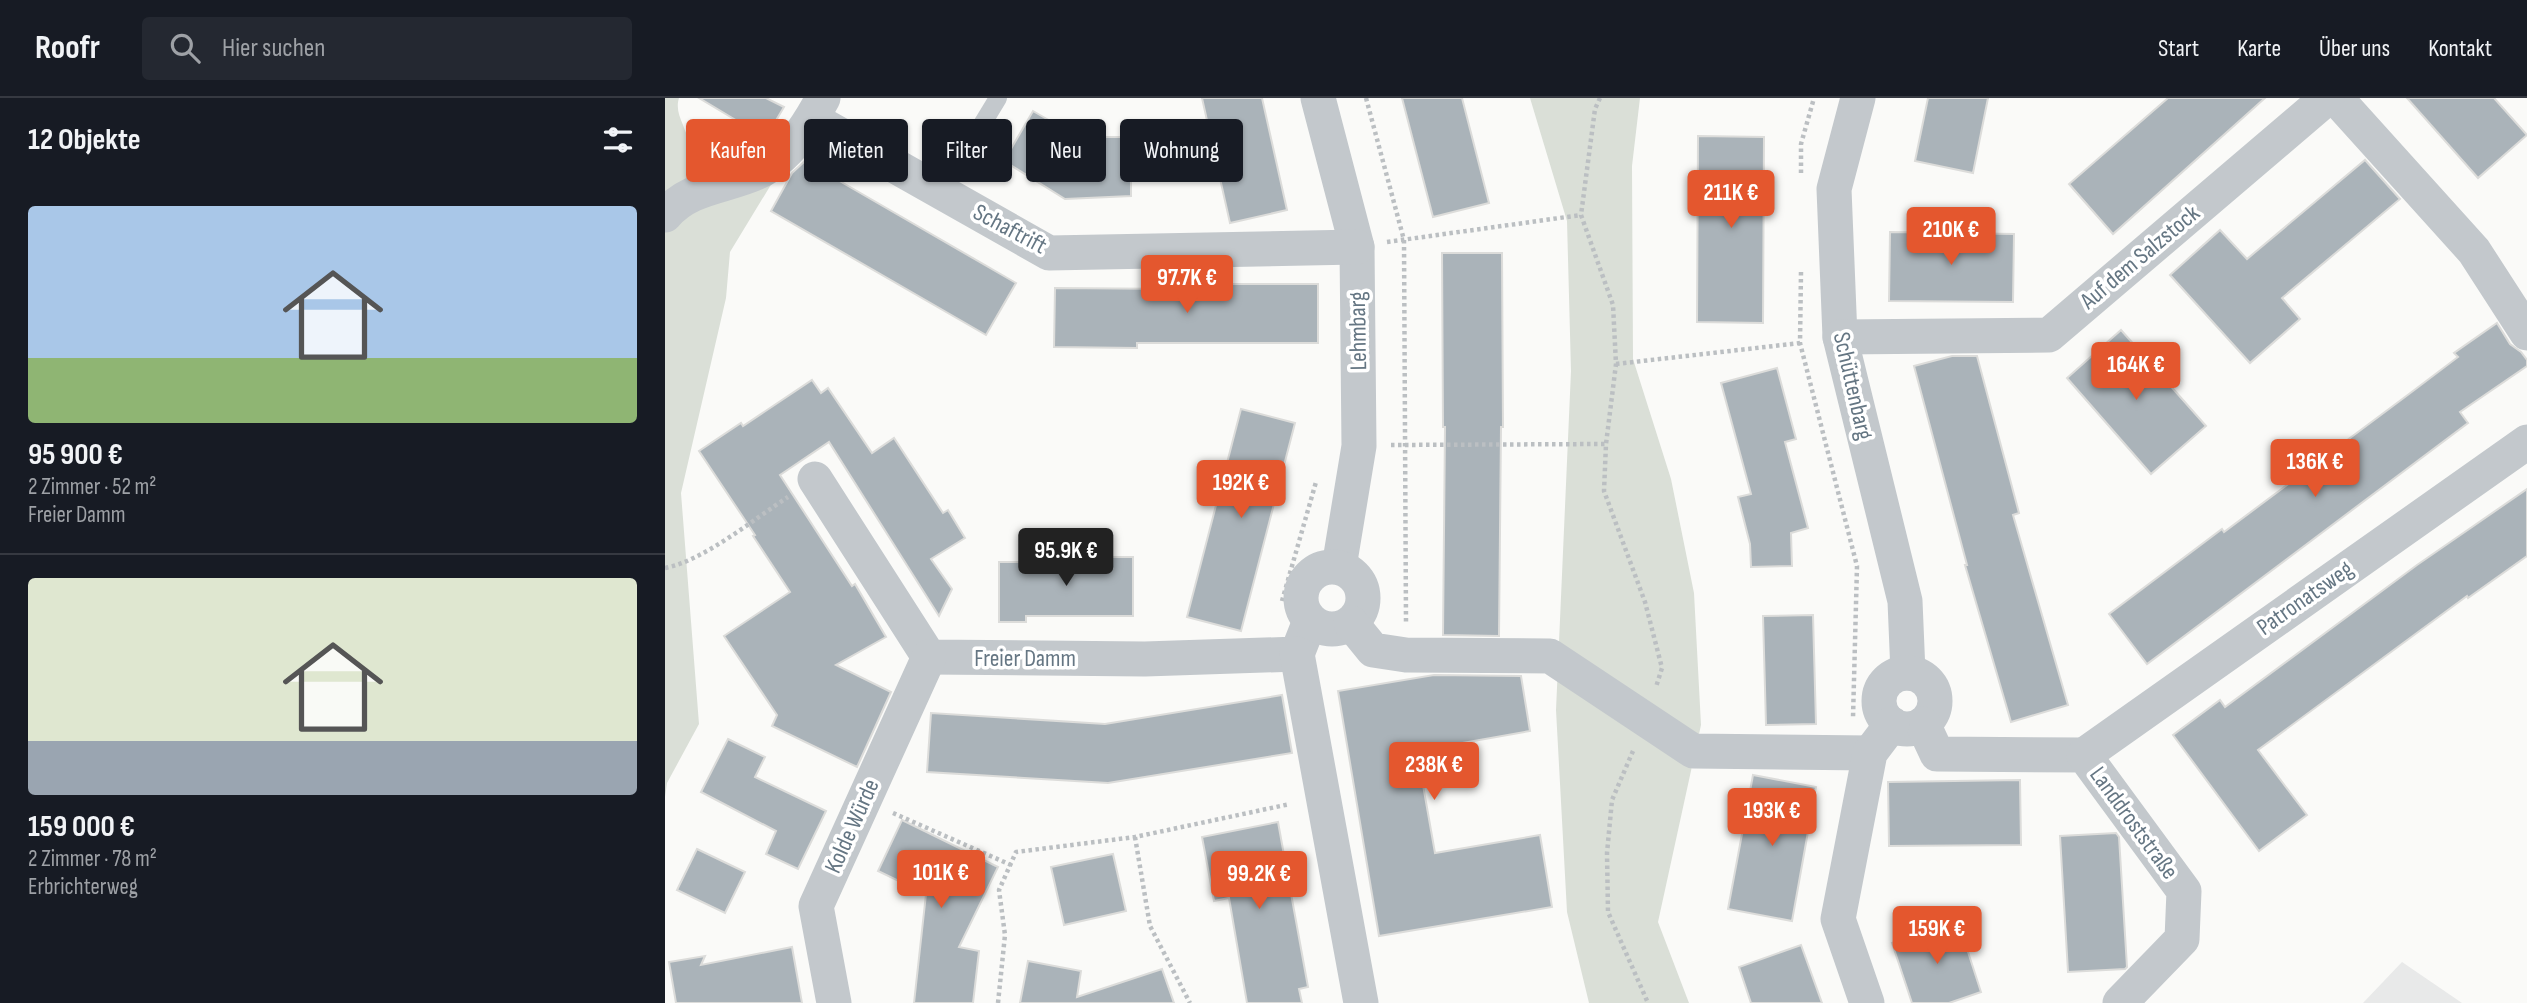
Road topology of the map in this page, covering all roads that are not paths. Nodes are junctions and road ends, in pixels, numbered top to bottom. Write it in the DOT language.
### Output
graph roads {
  1 [pos="998,98"];
  2 [pos="1318,98"];
  3 [pos="1858,98"];
  4 [pos="2327,98"];
  5 [pos="2336,98"];
  6 [pos="817,108"];
  7 [pos="941,192"];
  8 [pos="665,215"];
  9 [pos="1357,247"];
  10 [pos="2527,333"];
  11 [pos="1840,337"];
  12 [pos="2527,442"];
  13 [pos="815,479"];
  14 [pos="1339,567"];
  15 [pos="1295,617"];
  16 [pos="1351,623"];
  17 [pos="1297,654"];
  18 [pos="929,657"];
  19 [pos="1907,724"];
  20 [pos="1870,753"];
  21 [pos="2084,754"];
  22 [pos="834,1003"];
  23 [pos="1361,1003"];
  24 [pos="1867,1003"];
  25 [pos="2120,1003"];
  1 -- 7 [label="lane"];
  2 -- 9 [label="street, Lehmbarg"];
  3 -- 11 [label="street, Schüttenbarg"];
  4 -- 11 [label="street, Auf dem Salzstock"];
  5 -- 10 [label="street"];
  6 -- 7 [label="street, Schaftrift"];
  6 -- 8 [label="street"];
  7 -- 9 [label="street, Schaftrift"];
  9 -- 14 [label="street, Lehmbarg"];
  11 -- 19 [label="street, Schüttenbarg"];
  12 -- 21 [label="street, Patronatsweg"];
  13 -- 18 [label="street"];
  14 -- 15 [label="street"];
  14 -- 16 [label="street"];
  15 -- 16 [label="street"];
  15 -- 17 [label="street"];
  16 -- 20 [label="street"];
  17 -- 18 [label="street, Freier Damm"];
  17 -- 23 [label="street"];
  18 -- 22 [label="street, Kolde Würde"];
  19 -- 20 [label="street"];
  19 -- 21 [label="street, Landdroststraße"];
  20 -- 24 [label="street"];
  21 -- 25 [label="street, Landdroststraße"];
}
